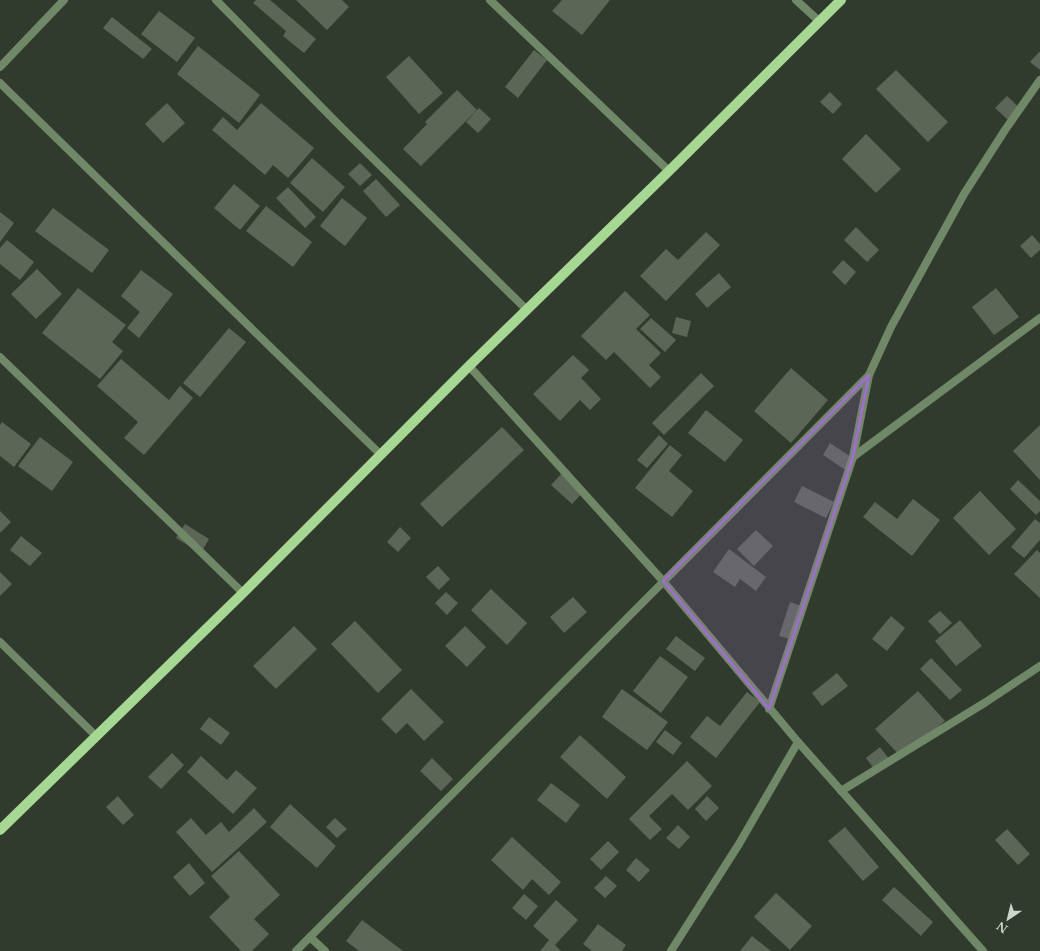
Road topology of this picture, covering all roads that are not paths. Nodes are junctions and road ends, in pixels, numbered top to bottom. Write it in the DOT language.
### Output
graph roads {
  1 [pos="64,0"];
  2 [pos="216,0"];
  3 [pos="490,0"];
  4 [pos="796,0"];
  5 [pos="841,0"];
  6 [pos="819,22"];
  7 [pos="0,67"];
  8 [pos="1040,80"];
  9 [pos="0,83"];
  10 [pos="669,171"];
  11 [pos="527,310"];
  12 [pos="1040,318"];
  13 [pos="0,357"];
  14 [pos="469,366"];
  15 [pos="869,375"];
  16 [pos="381,455"];
  17 [pos="853,457"];
  18 [pos="663,581"];
  19 [pos="243,593"];
  20 [pos="0,642"];
  21 [pos="1040,666"];
  22 [pos="770,708"];
  23 [pos="96,736"];
  24 [pos="798,742"];
  25 [pos="841,791"];
  26 [pos="0,830"];
  27 [pos="310,937"];
  28 [pos="296,951"];
  29 [pos="324,951"];
  30 [pos="671,951"];
  31 [pos="983,951"];
  1 -- 7 [label="street"];
  2 -- 11 [label="street"];
  3 -- 10 [label="street"];
  4 -- 6 [label="street"];
  5 -- 6 [label="main road"];
  6 -- 10 [label="main road"];
  8 -- 15 [label="street"];
  9 -- 16 [label="street"];
  10 -- 11 [label="main road"];
  11 -- 14 [label="main road"];
  12 -- 17 [label="street"];
  13 -- 19 [label="street"];
  14 -- 16 [label="main road"];
  14 -- 18 [label="street"];
  15 -- 17 [label="street"];
  15 -- 18 [label="street"];
  16 -- 19 [label="main road"];
  17 -- 22 [label="street"];
  18 -- 22 [label="street"];
  18 -- 27 [label="street"];
  19 -- 23 [label="main road"];
  20 -- 23 [label="street"];
  21 -- 25 [label="street"];
  22 -- 24 [label="street"];
  23 -- 26 [label="main road"];
  24 -- 25 [label="street"];
  24 -- 30 [label="street"];
  25 -- 31 [label="street"];
  27 -- 28 [label="street"];
  27 -- 29 [label="street"];
}
